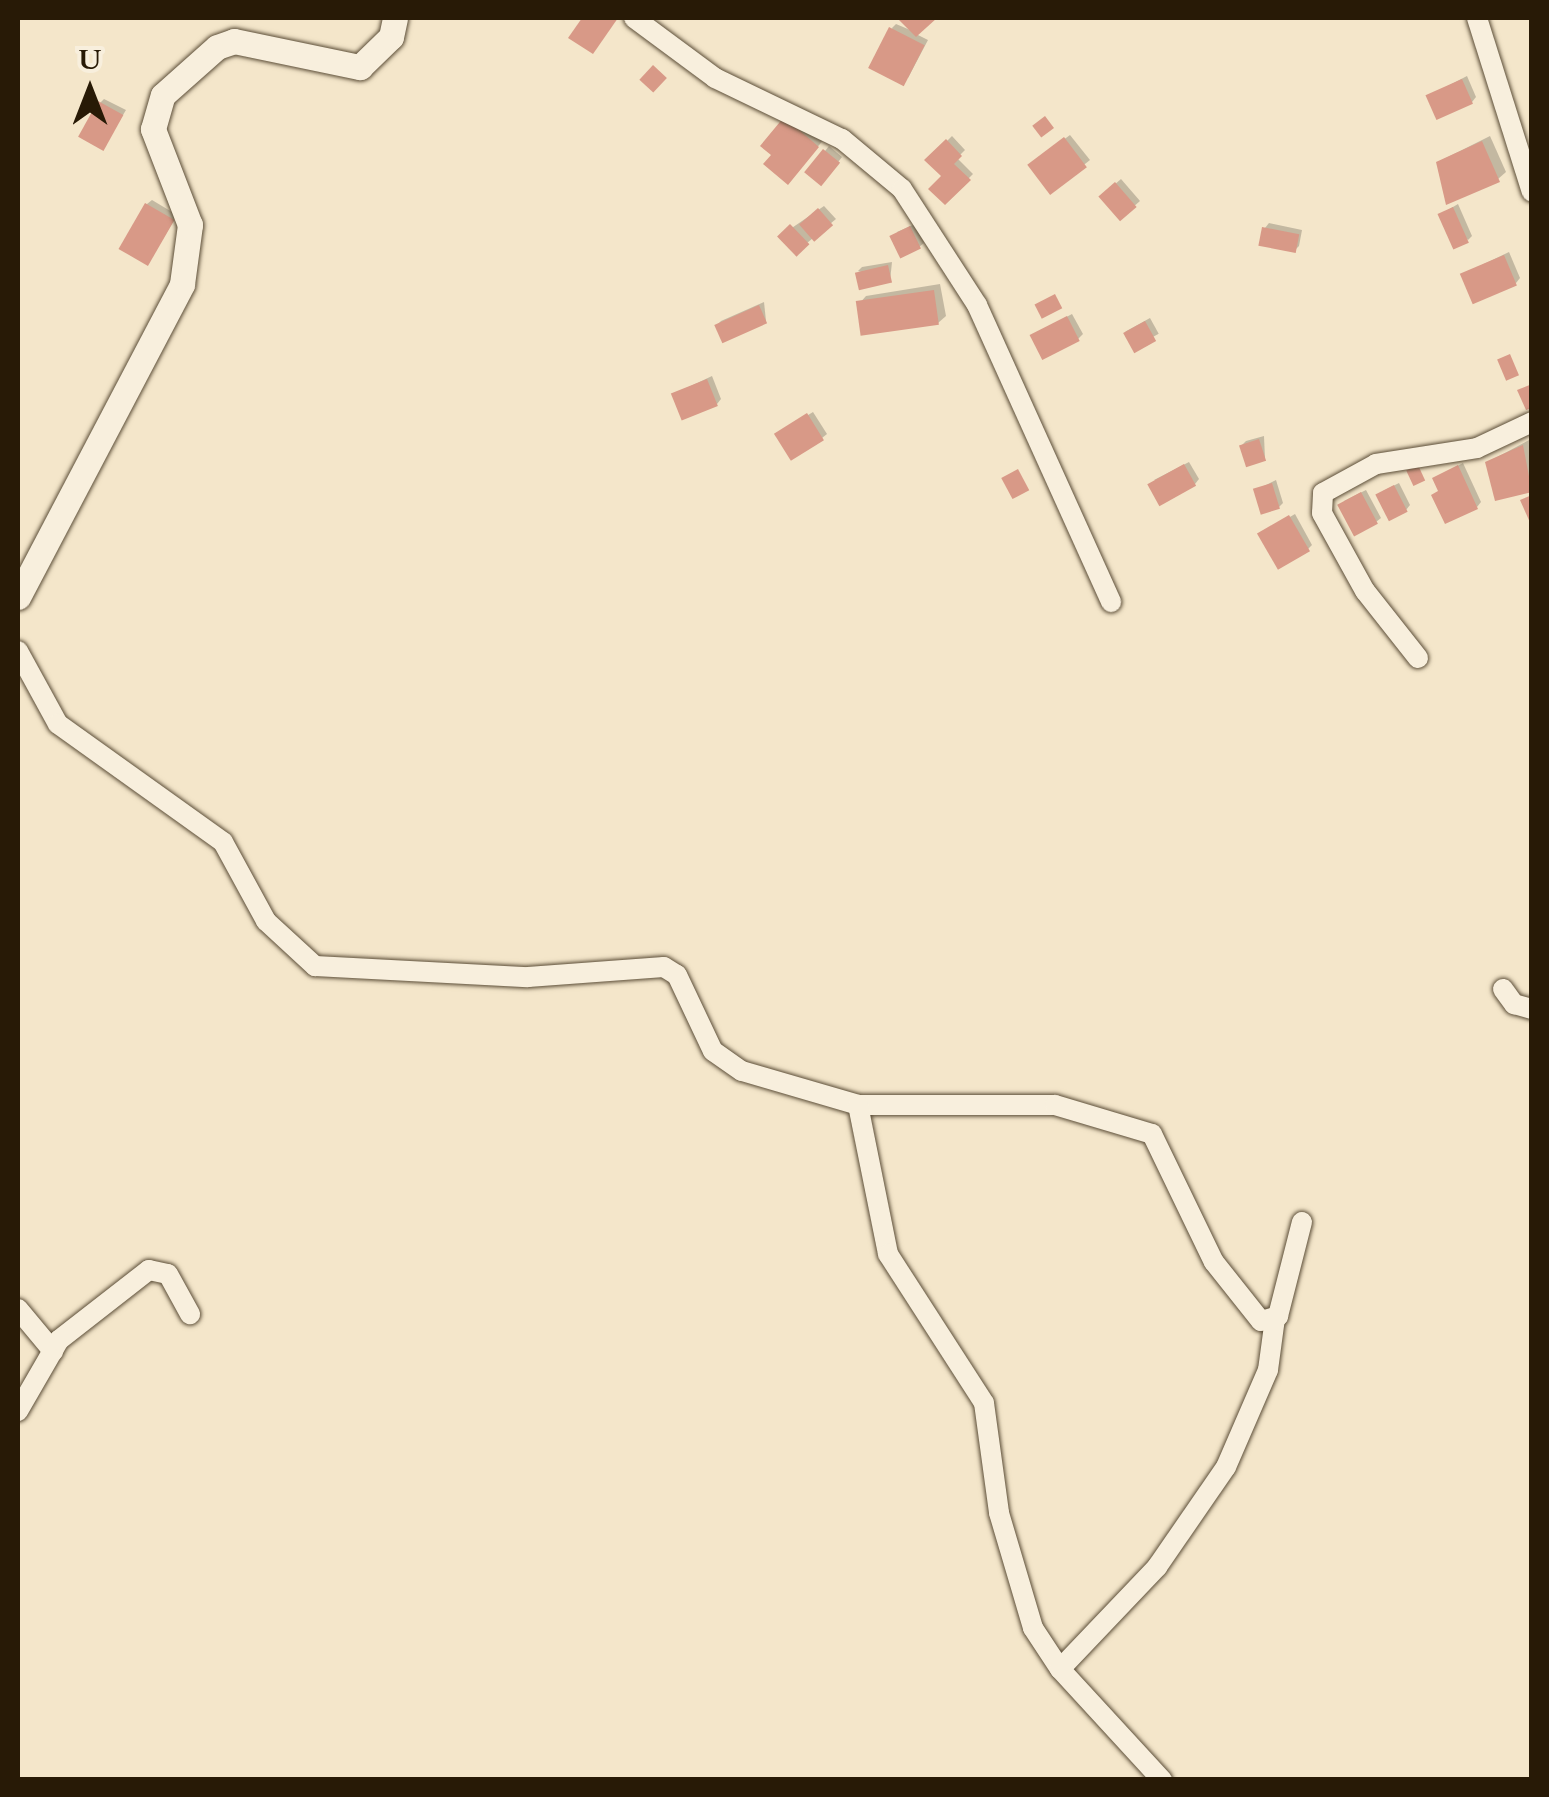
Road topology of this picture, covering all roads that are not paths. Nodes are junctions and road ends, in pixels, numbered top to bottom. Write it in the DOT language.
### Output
graph roads {
  1 [pos="395,18"];
  2 [pos="634,18"];
  3 [pos="1477,18"];
  4 [pos="1532,192"];
  5 [pos="1532,422"];
  6 [pos="22,584"];
  7 [pos="1111,602"];
  8 [pos="18,651"];
  9 [pos="1418,658"];
  10 [pos="1502,989"];
  11 [pos="1532,1008"];
  12 [pos="858,1105"];
  13 [pos="1302,1222"];
  14 [pos="18,1309"];
  15 [pos="190,1314"];
  16 [pos="1275,1318"];
  17 [pos="53,1351"];
  18 [pos="18,1410"];
  19 [pos="1060,1668"];
  20 [pos="1162,1780"];
  1 -- 6 [label="street"];
  2 -- 7 [label="street"];
  3 -- 4 [label="street"];
  5 -- 9 [label="street"];
  8 -- 12 [label="street"];
  10 -- 11 [label="street"];
  12 -- 16 [label="street"];
  12 -- 19 [label="street"];
  13 -- 16 [label="street"];
  14 -- 17 [label="street"];
  15 -- 17 [label="street"];
  16 -- 19 [label="street"];
  17 -- 18 [label="street"];
  19 -- 20 [label="street"];
}
